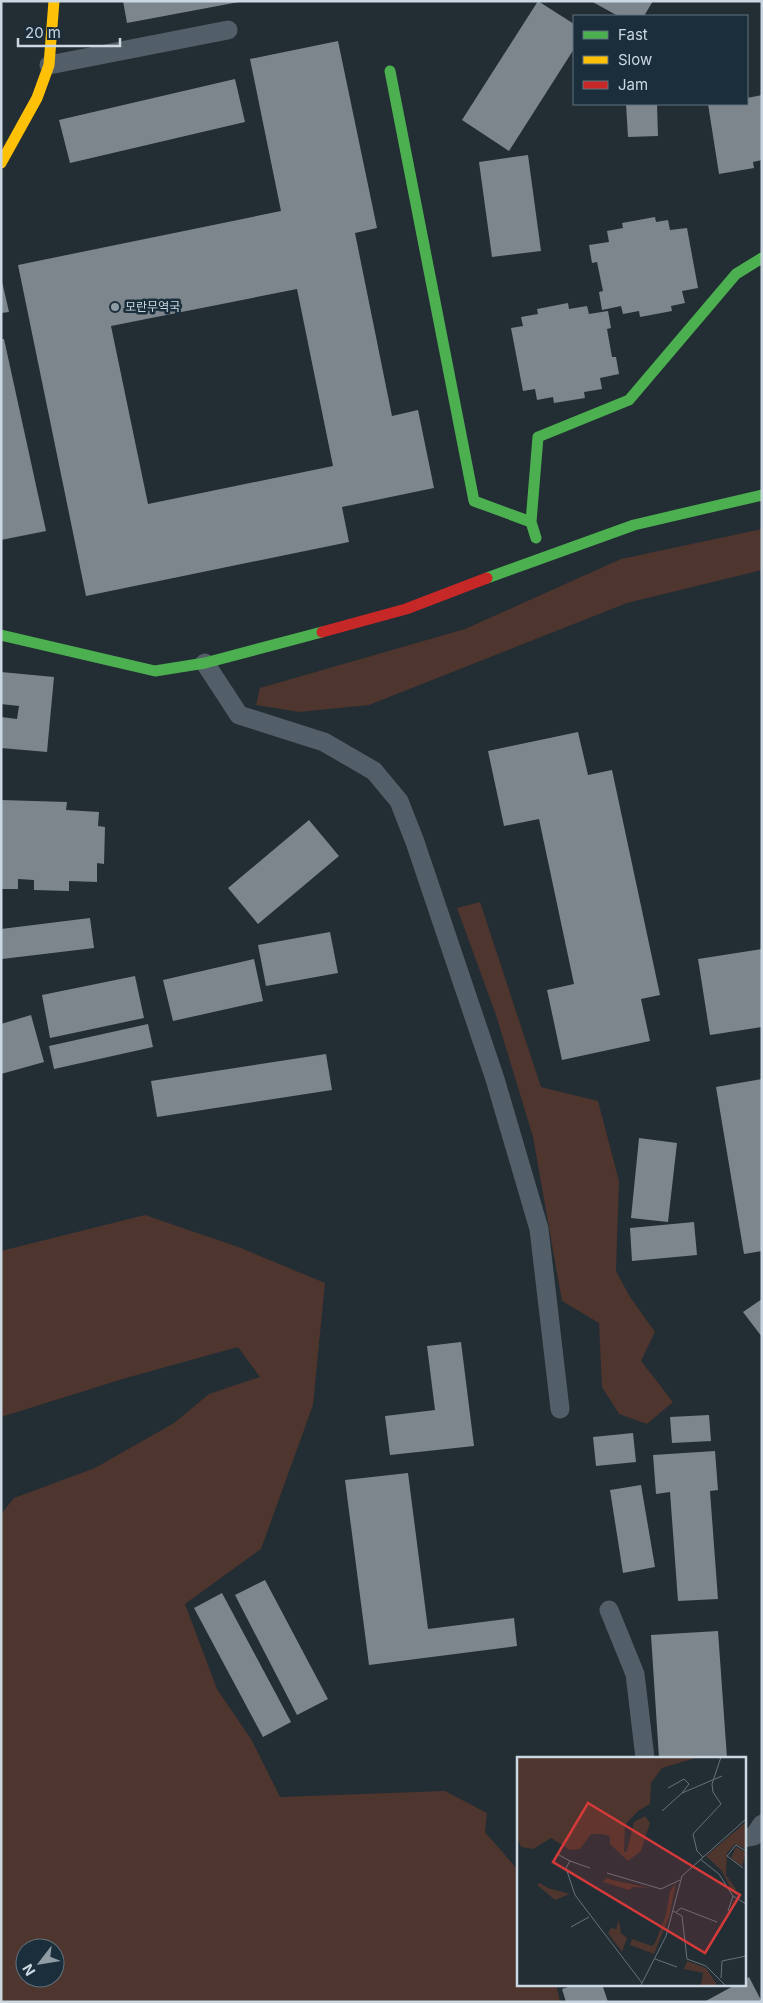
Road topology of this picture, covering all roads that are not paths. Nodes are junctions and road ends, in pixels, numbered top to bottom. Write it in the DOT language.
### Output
graph roads {
  1 [pos="54,1"];
  2 [pos="228,30"];
  3 [pos="49,66"];
  4 [pos="390,71"];
  5 [pos="1,163"];
  6 [pos="762,258"];
  7 [pos="762,495"];
  8 [pos="531,522"];
  9 [pos="542,556"];
  10 [pos="1,635"];
  11 [pos="206,663"];
  12 [pos="560,1409"];
  13 [pos="609,1610"];
  14 [pos="645,1757"];
  15 [pos="762,1824"];
  16 [pos="746,1838"];
  1 -- 3 [label="street"];
  2 -- 3 [label="lane"];
  3 -- 5 [label="street"];
  4 -- 8 [label="street"];
  6 -- 8 [label="street"];
  7 -- 9 [label="street"];
  8 -- 9 [label="street"];
  9 -- 11 [label="street"];
  10 -- 11 [label="street"];
  11 -- 12 [label="lane"];
  13 -- 14 [label="lane"];
  15 -- 16 [label="lane"];
}
